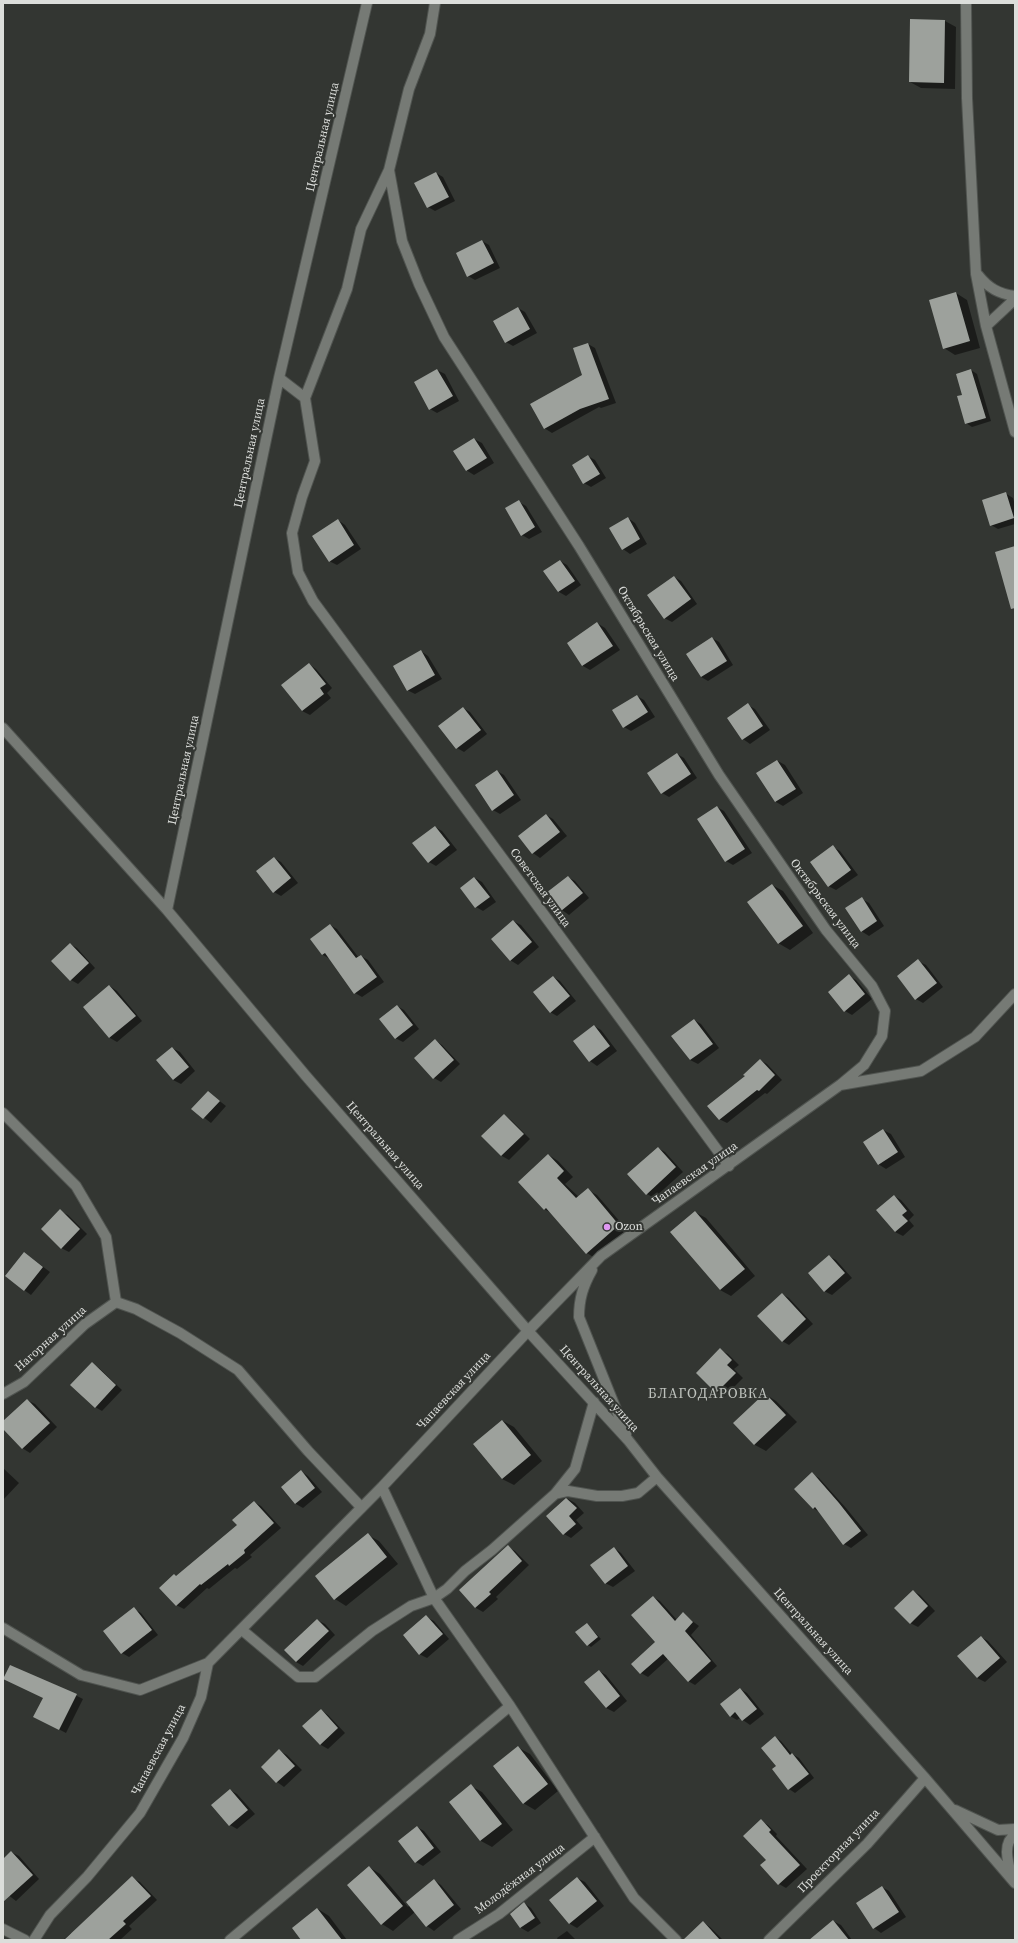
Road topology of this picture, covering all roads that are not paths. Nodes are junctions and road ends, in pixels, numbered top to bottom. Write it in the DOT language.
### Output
graph roads {
  1 [pos="368,3"];
  2 [pos="435,3"];
  3 [pos="966,3"];
  4 [pos="389,170"];
  5 [pos="976,274"];
  6 [pos="1015,298"];
  7 [pos="986,326"];
  8 [pos="279,378"];
  9 [pos="305,398"];
  10 [pos="1015,432"];
  11 [pos="3,728"];
  12 [pos="168,910"];
  13 [pos="1015,994"];
  14 [pos="840,1086"];
  15 [pos="3,1113"];
  16 [pos="729,1166"];
  17 [pos="601,1256"];
  18 [pos="116,1302"];
  19 [pos="528,1330"];
  20 [pos="3,1394"];
  21 [pos="594,1402"];
  22 [pos="628,1440"];
  23 [pos="657,1477"];
  24 [pos="382,1487"];
  25 [pos="555,1494"];
  26 [pos="361,1507"];
  27 [pos="434,1598"];
  28 [pos="3,1628"];
  29 [pos="242,1630"];
  30 [pos="208,1664"];
  31 [pos="510,1706"];
  32 [pos="925,1778"];
  33 [pos="952,1809"];
  34 [pos="1015,1829"];
  35 [pos="1015,1835"];
  36 [pos="595,1837"];
  37 [pos="1014,1881"];
  38 [pos="3,1929"];
  39 [pos="25,1940"];
  40 [pos="34,1940"];
  41 [pos="230,1940"];
  42 [pos="458,1940"];
  43 [pos="676,1940"];
  44 [pos="769,1940"];
  1 -- 8 [label="street, Центральная улица"];
  2 -- 4 [label="street"];
  3 -- 5 [label="street"];
  4 -- 9 [label="street"];
  4 -- 14 [label="street, Октябрьская улица"];
  5 -- 6 [label="street"];
  5 -- 7 [label="street"];
  6 -- 7 [label="street"];
  7 -- 10 [label="street"];
  8 -- 9 [label="street"];
  8 -- 12 [label="street, Центральная улица"];
  9 -- 16 [label="street, Советская улица"];
  11 -- 12 [label="street, Центральная улица"];
  12 -- 19 [label="street, Центральная улица"];
  13 -- 14 [label="street, Чапаевская улица"];
  14 -- 16 [label="street, Чапаевская улица"];
  15 -- 18 [label="street"];
  16 -- 17 [label="street, Чапаевская улица"];
  17 -- 19 [label="street, Чапаевская улица"];
  17 -- 22 [label="street"];
  18 -- 20 [label="street, Нагорная улица"];
  18 -- 26 [label="street"];
  19 -- 21 [label="street, Центральная улица"];
  19 -- 24 [label="street, Чапаевская улица"];
  21 -- 22 [label="street, Центральная улица"];
  21 -- 25 [label="street"];
  22 -- 23 [label="street, Центральная улица"];
  23 -- 25 [label="street"];
  23 -- 32 [label="street, Центральная улица"];
  24 -- 26 [label="street, Чапаевская улица"];
  24 -- 27 [label="street"];
  25 -- 27 [label="street"];
  26 -- 29 [label="street, Чапаевская улица"];
  27 -- 29 [label="street"];
  27 -- 31 [label="street"];
  28 -- 30 [label="street"];
  29 -- 30 [label="street, Чапаевская улица"];
  30 -- 40 [label="street, Чапаевская улица"];
  31 -- 36 [label="street"];
  31 -- 41 [label="street"];
  32 -- 33 [label="street, Центральная улица"];
  32 -- 44 [label="street, Проекторная улица"];
  33 -- 34 [label="street"];
  33 -- 37 [label="street, Центральная улица"];
  35 -- 37 [label="street"];
  36 -- 42 [label="street, Молодёжная улица"];
  36 -- 43 [label="street"];
  38 -- 39 [label="street"];
}
